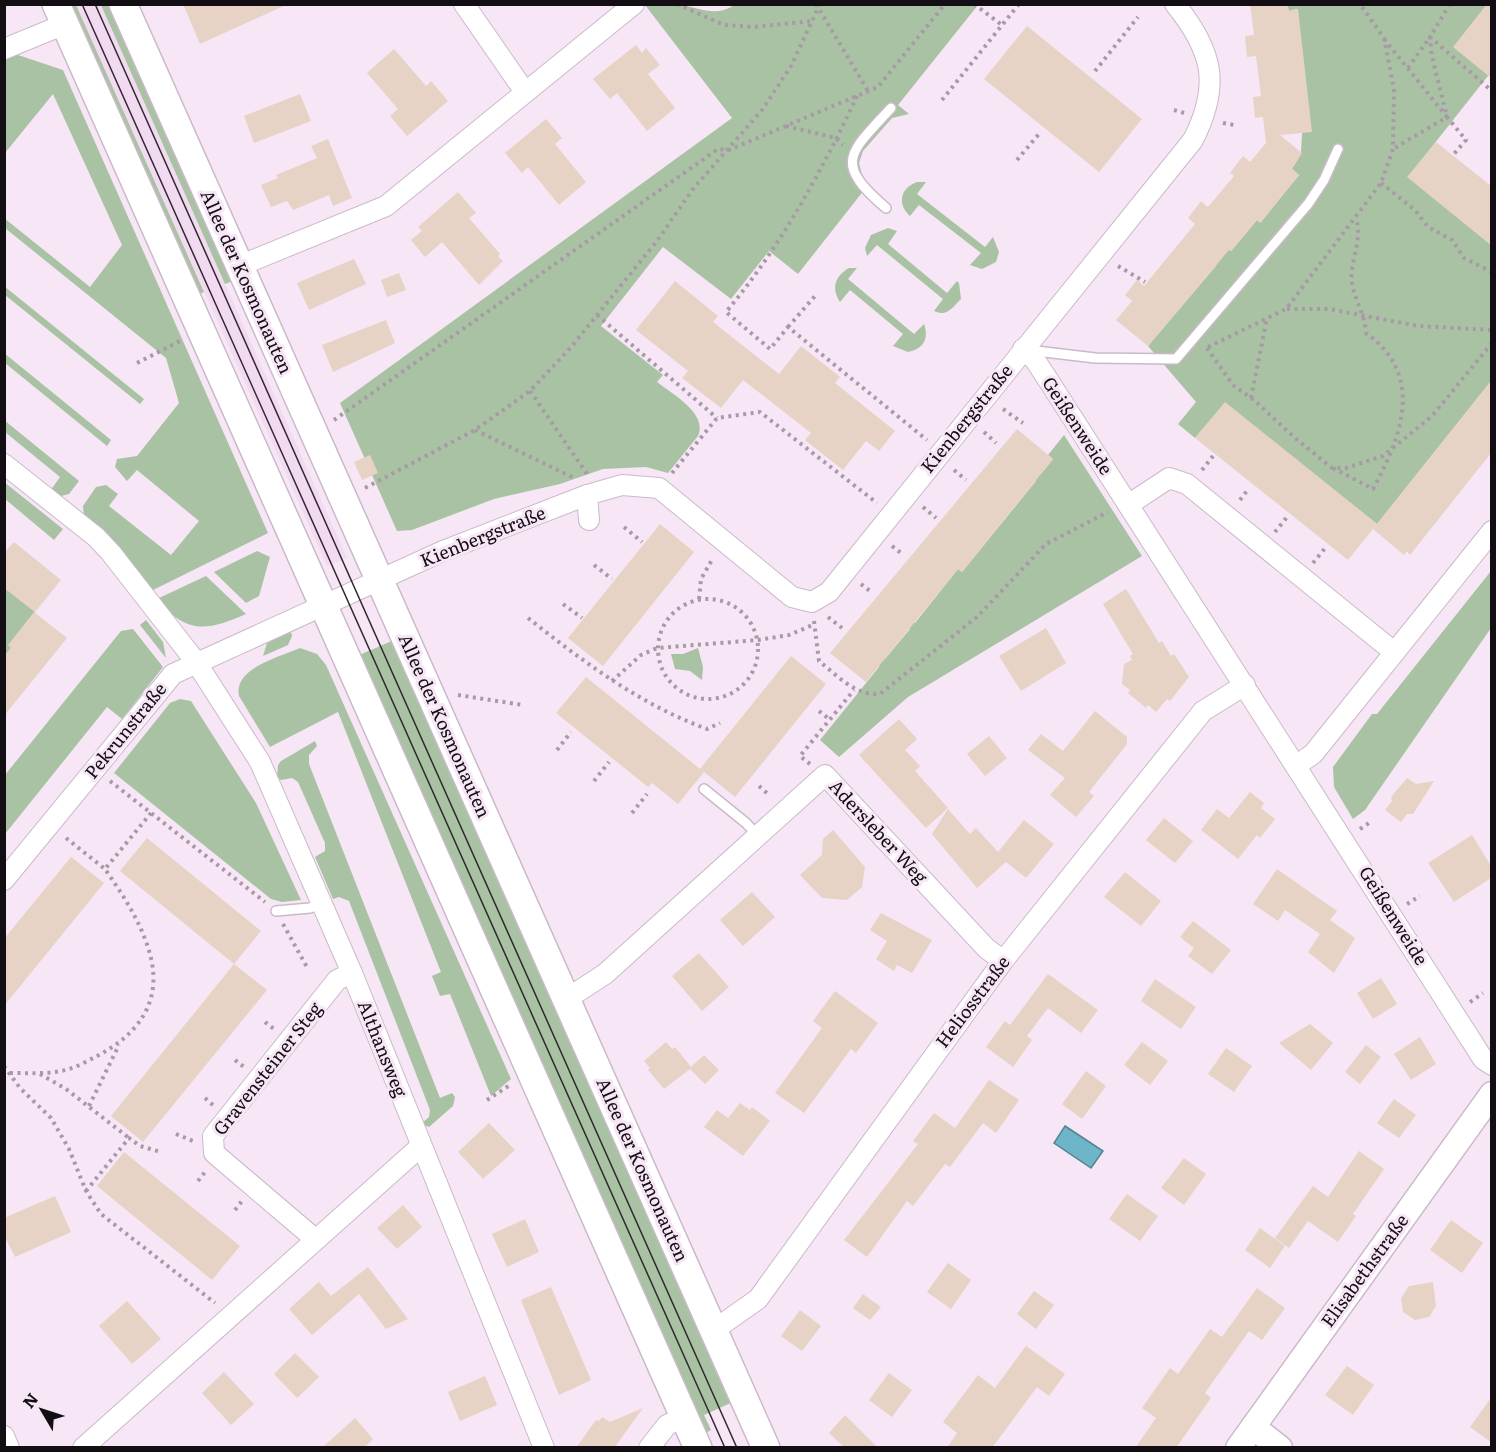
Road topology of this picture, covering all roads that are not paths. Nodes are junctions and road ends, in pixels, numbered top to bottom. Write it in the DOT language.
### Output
graph roads {
  1 [pos="123,4"];
  2 [pos="464,4"];
  3 [pos="634,4"];
  4 [pos="1175,4"];
  5 [pos="60,14"];
  6 [pos="4,49"];
  7 [pos="525,92"];
  8 [pos="891,108"];
  9 [pos="1338,149"];
  10 [pos="885,208"];
  11 [pos="239,266"];
  12 [pos="1023,349"];
  13 [pos="4,464"];
  14 [pos="585,485"];
  15 [pos="1122,507"];
  16 [pos="589,520"];
  17 [pos="1491,531"];
  18 [pos="380,580"];
  19 [pos="322,605"];
  20 [pos="1394,652"];
  21 [pos="196,662"];
  22 [pos="1245,685"];
  23 [pos="1297,765"];
  24 [pos="704,789"];
  25 [pos="758,836"];
  26 [pos="4,879"];
  27 [pos="322,903"];
  28 [pos="276,911"];
  29 [pos="1003,961"];
  30 [pos="352,973"];
  31 [pos="565,1000"];
  32 [pos="1491,1065"];
  33 [pos="1491,1094"];
  34 [pos="421,1146"];
  35 [pos="315,1239"];
  36 [pos="714,1330"];
  37 [pos="684,1417"];
  38 [pos="1253,1427"];
  39 [pos="4,1436"];
  40 [pos="9,1448"];
  41 [pos="83,1448"];
  42 [pos="544,1448"];
  43 [pos="649,1448"];
  44 [pos="698,1448"];
  45 [pos="766,1448"];
  46 [pos="1238,1448"];
  47 [pos="1280,1448"];
  1 -- 11 [label="main road, Allee der Kosmonauten"];
  2 -- 7 [label="street"];
  3 -- 7 [label="street"];
  4 -- 12 [label="street, Kienbergstraße"];
  5 -- 6 [label="street"];
  5 -- 19 [label="main road"];
  7 -- 11 [label="street"];
  8 -- 10 [label="lane"];
  9 -- 12 [label="lane"];
  11 -- 18 [label="main road, Allee der Kosmonauten"];
  12 -- 14 [label="street, Kienbergstraße"];
  12 -- 15 [label="street, Geißenweide"];
  13 -- 21 [label="street"];
  14 -- 16 [label="street"];
  14 -- 18 [label="street, Kienbergstraße"];
  15 -- 20 [label="street"];
  15 -- 22 [label="street, Geißenweide"];
  17 -- 20 [label="street"];
  18 -- 19 [label="street, Pekrunstraße"];
  18 -- 31 [label="main road, Allee der Kosmonauten"];
  19 -- 21 [label="street, Pekrunstraße"];
  19 -- 37 [label="main road"];
  20 -- 23 [label="street"];
  21 -- 26 [label="street, Pekrunstraße"];
  21 -- 27 [label="street, Althansweg"];
  22 -- 23 [label="street, Geißenweide"];
  22 -- 29 [label="street, Heliosstraße"];
  23 -- 32 [label="street, Geißenweide"];
  24 -- 25 [label="lane"];
  25 -- 29 [label="street, Adersleber Weg"];
  25 -- 31 [label="street, Adersleber Weg"];
  27 -- 28 [label="lane"];
  27 -- 30 [label="street, Althansweg"];
  29 -- 36 [label="street, Heliosstraße"];
  30 -- 34 [label="street, Althansweg"];
  30 -- 35 [label="street, Gravensteiner Steg"];
  31 -- 36 [label="main road, Allee der Kosmonauten"];
  33 -- 38 [label="street, Elisabethstraße"];
  34 -- 35 [label="street"];
  34 -- 42 [label="street, Althansweg"];
  35 -- 41 [label="street"];
  36 -- 45 [label="main road, Allee der Kosmonauten"];
  37 -- 43 [label="street"];
  37 -- 44 [label="main road"];
  38 -- 46 [label="street, Elisabethstraße"];
  38 -- 47 [label="street"];
  39 -- 40 [label="street"];
}
